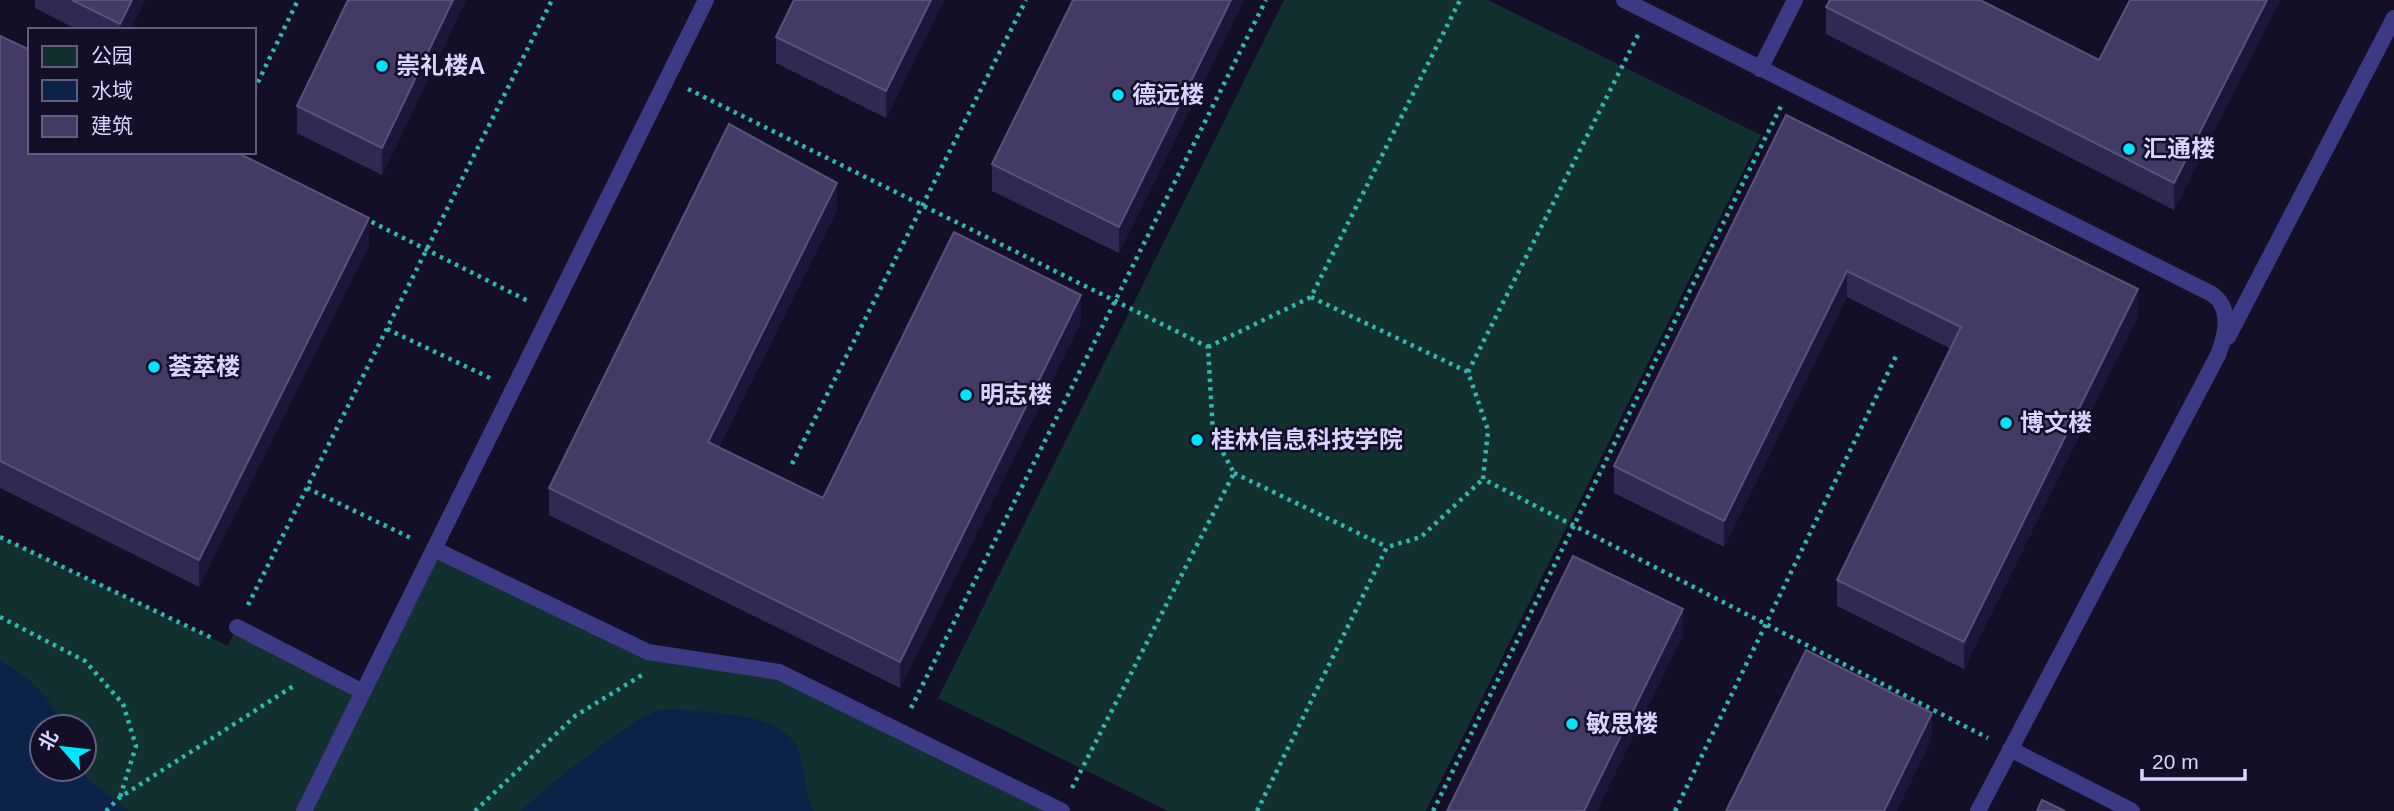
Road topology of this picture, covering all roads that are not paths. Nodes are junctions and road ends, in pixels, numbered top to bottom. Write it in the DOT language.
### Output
graph roads {
  1 [pos="706,0"];
  2 [pos="1624,0"];
  3 [pos="1795,0"];
  4 [pos="2394,18"];
  5 [pos="1760,69"];
  6 [pos="2218,355"];
  7 [pos="433,549"];
  8 [pos="237,627"];
  9 [pos="363,692"];
  10 [pos="2010,749"];
  11 [pos="304,811"];
  12 [pos="1061,811"];
  13 [pos="1978,811"];
  14 [pos="2132,811"];
  1 -- 7 [label="lane"];
  2 -- 5 [label="lane"];
  3 -- 5 [label="lane"];
  4 -- 6 [label="lane"];
  5 -- 6 [label="lane"];
  6 -- 10 [label="lane"];
  7 -- 9 [label="lane"];
  7 -- 12 [label="lane"];
  8 -- 9 [label="lane"];
  9 -- 11 [label="lane"];
  10 -- 13 [label="lane"];
  10 -- 14 [label="lane"];
}
